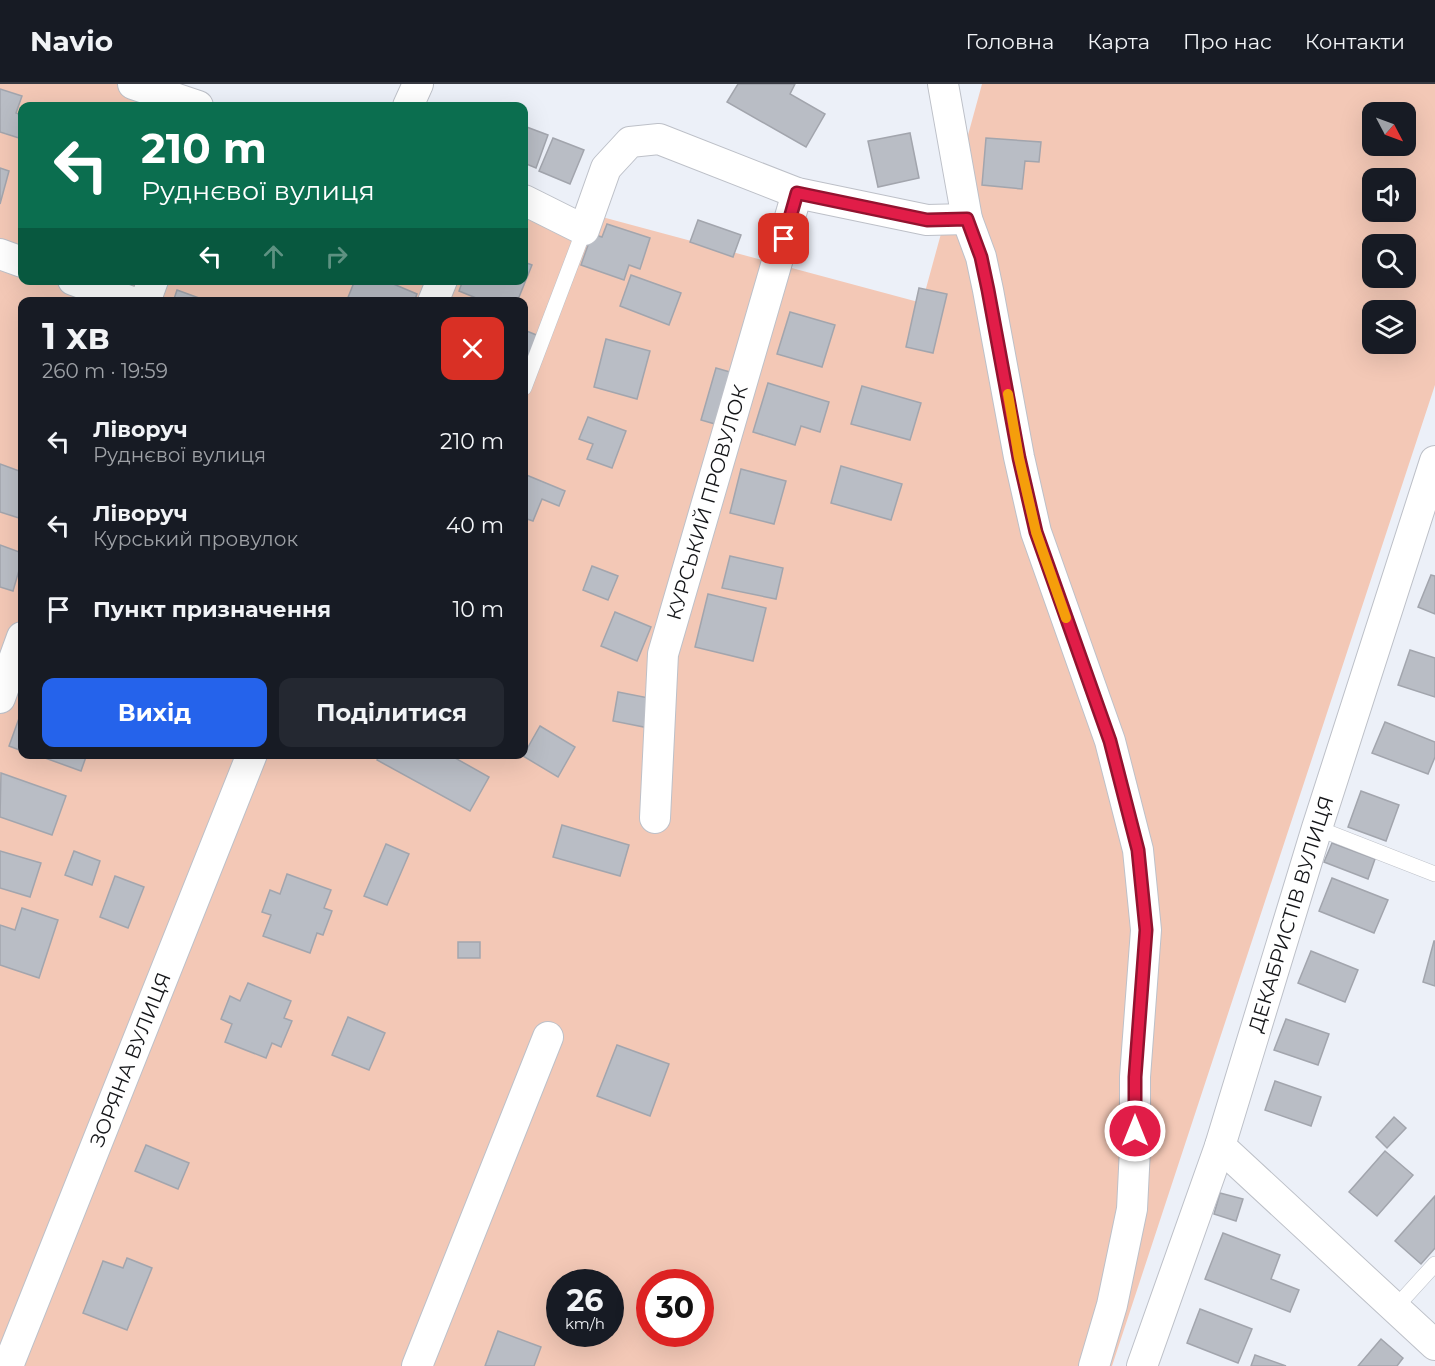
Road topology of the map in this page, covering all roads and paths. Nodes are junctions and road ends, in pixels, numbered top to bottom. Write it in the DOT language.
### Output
graph roads {
  1 [pos="133,84"];
  2 [pos="418,84"];
  3 [pos="943,84"];
  4 [pos="186,102"];
  5 [pos="410,102"];
  6 [pos="797,193"];
  7 [pos="528,203"];
  8 [pos="967,219"];
  9 [pos="584,230"];
  10 [pos="0,254"];
  11 [pos="18,261"];
  12 [pos="86,285"];
  13 [pos="119,297"];
  14 [pos="528,377"];
  15 [pos="1435,461"];
  16 [pos="18,648"];
  17 [pos="0,698"];
  18 [pos="250,759"];
  19 [pos="655,818"];
  20 [pos="1317,828"];
  21 [pos="1435,874"];
  22 [pos="548,1037"];
  23 [pos="1220,1146"];
  24 [pos="1435,1264"];
  25 [pos="1395,1308"];
  26 [pos="1435,1345"];
  27 [pos="8,1366"];
  28 [pos="417,1366"];
  29 [pos="1095,1366"];
  30 [pos="1142,1366"];
  1 -- 4 [label="street"];
  2 -- 5 [label="street"];
  3 -- 8 [label="street"];
  6 -- 8 [label="street"];
  6 -- 9 [label="street"];
  6 -- 19 [label="street, КУРСЬКИЙ ПРОВУЛОК"];
  7 -- 9 [label="street"];
  8 -- 29 [label="street"];
  9 -- 14 [label="lane"];
  10 -- 11 [label="street"];
  12 -- 13 [label="street"];
  15 -- 20 [label="street, ДЕКАБРИСТІВ ВУЛИЦЯ"];
  16 -- 17 [label="street"];
  18 -- 27 [label="street, ЗОРЯНА ВУЛИЦЯ"];
  20 -- 21 [label="lane"];
  20 -- 23 [label="street, ДЕКАБРИСТІВ ВУЛИЦЯ"];
  22 -- 28 [label="street"];
  23 -- 25 [label="street"];
  23 -- 30 [label="street, ДЕКАБРИСТІВ ВУЛИЦЯ"];
  24 -- 25 [label="lane"];
  25 -- 26 [label="street"];
}
